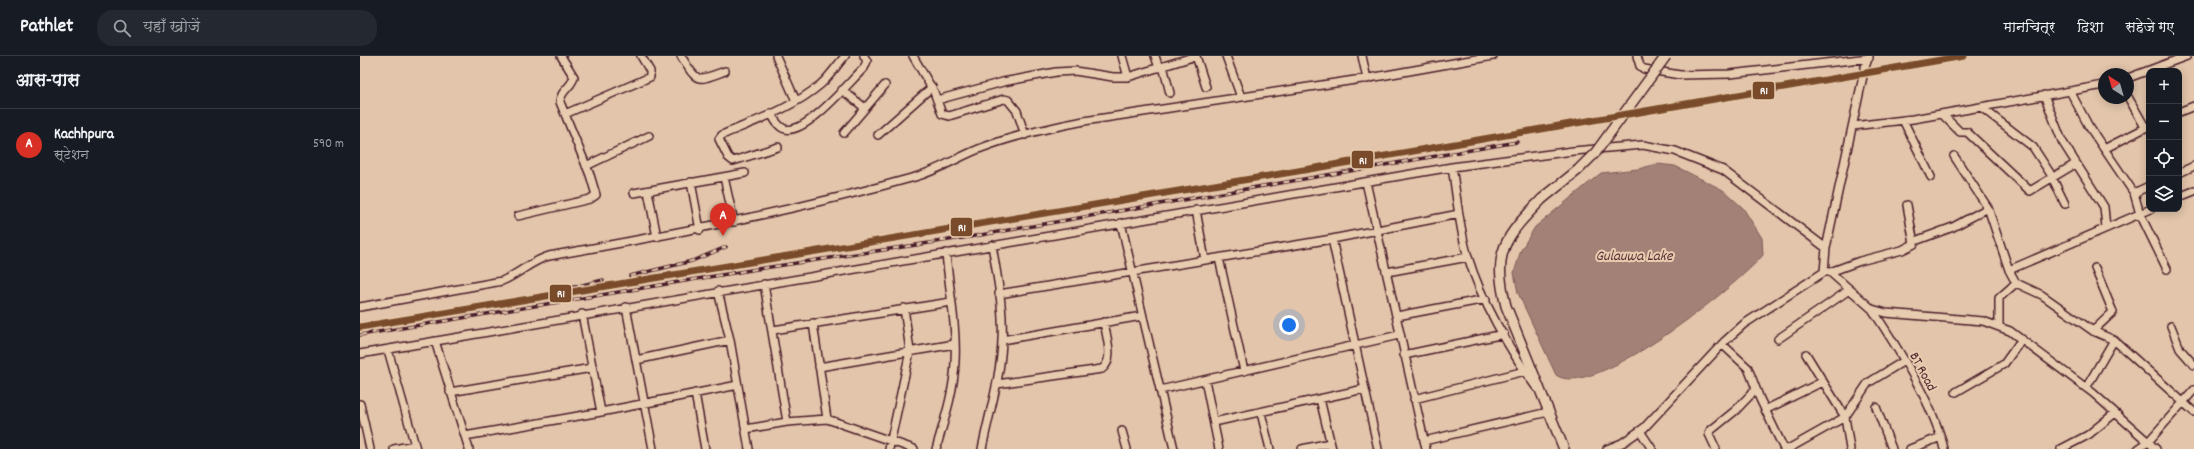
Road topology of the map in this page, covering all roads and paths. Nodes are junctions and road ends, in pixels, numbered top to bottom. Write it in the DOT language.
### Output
graph roads {
  1 [pos="561,56"];
  2 [pos="641,56"];
  3 [pos="680,56"];
  4 [pos="776,56"];
  5 [pos="864,56"];
  6 [pos="914,56"];
  7 [pos="1122,56"];
  8 [pos="1156,56"];
  9 [pos="1194,56"];
  10 [pos="1226,56"];
  11 [pos="1362,56"];
  12 [pos="1493,56"];
  13 [pos="1637,56"];
  14 [pos="1666,56"];
  15 [pos="2187,56"];
  16 [pos="843,57"];
  17 [pos="1869,57"];
  18 [pos="1161,67"];
  19 [pos="725,71"];
  20 [pos="1128,76"];
  21 [pos="2134,76"];
  22 [pos="1367,79"];
  23 [pos="884,85"];
  24 [pos="2098,86"];
  25 [pos="932,87"];
  26 [pos="1206,87"];
  27 [pos="842,90"];
  28 [pos="2070,91"];
  29 [pos="1170,93"];
  30 [pos="2044,95"];
  31 [pos="1241,97"];
  32 [pos="937,100"];
  33 [pos="796,101"];
  34 [pos="2133,104"];
  35 [pos="2194,106"];
  36 [pos="1982,107"];
  37 [pos="865,108"];
  38 [pos="2182,111"];
  39 [pos="771,113"];
  40 [pos="565,114"];
  41 [pos="1942,114"];
  42 [pos="1903,120"];
  43 [pos="2146,124"];
  44 [pos="1853,126"];
  45 [pos="2146,127"];
  46 [pos="844,133"];
  47 [pos="1025,134"];
  48 [pos="878,135"];
  49 [pos="649,136"];
  50 [pos="778,147"];
  51 [pos="2104,149"];
  52 [pos="1954,156"];
  53 [pos="2075,164"];
  54 [pos="586,166"];
  55 [pos="2194,166"];
  56 [pos="1452,167"];
  57 [pos="2182,171"];
  58 [pos="745,173"];
  59 [pos="724,177"];
  60 [pos="1931,177"];
  61 [pos="2052,177"];
  62 [pos="691,182"];
  63 [pos="1366,182"];
  64 [pos="2146,187"];
  65 [pos="648,191"];
  66 [pos="2194,191"];
  67 [pos="634,193"];
  68 [pos="2134,193"];
  69 [pos="2182,196"];
  70 [pos="2065,204"];
  71 [pos="1907,205"];
  72 [pos="1988,208"];
  73 [pos="1196,210"];
  74 [pos="2146,211"];
  75 [pos="1459,214"];
  76 [pos="2140,214"];
  77 [pos="518,216"];
  78 [pos="734,222"];
  79 [pos="1121,223"];
  80 [pos="2106,228"];
  81 [pos="700,230"];
  82 [pos="1377,231"];
  83 [pos="657,237"];
  84 [pos="1332,239"];
  85 [pos="1915,241"];
  86 [pos="992,245"];
  87 [pos="1826,248"];
  88 [pos="946,253"];
  89 [pos="1468,257"];
  90 [pos="1219,258"];
  91 [pos="1205,260"];
  92 [pos="2095,268"];
  93 [pos="2167,269"];
  94 [pos="2009,270"];
  95 [pos="1387,272"];
  96 [pos="1827,272"];
  97 [pos="1131,273"];
  98 [pos="2016,282"];
  99 [pos="764,284"];
  100 [pos="1849,290"];
  101 [pos="718,291"];
  102 [pos="999,294"];
  103 [pos="1486,299"];
  104 [pos="951,302"];
  105 [pos="360,307"];
  106 [pos="626,307"];
  107 [pos="904,308"];
  108 [pos="1872,309"];
  109 [pos="582,314"];
  110 [pos="1142,316"];
  111 [pos="1397,316"];
  112 [pos="1104,322"];
  113 [pos="813,323"];
  114 [pos="1999,326"];
  115 [pos="2171,326"];
  116 [pos="773,330"];
  117 [pos="2093,331"];
  118 [pos="1504,334"];
  119 [pos="1399,335"];
  120 [pos="1778,338"];
  121 [pos="730,340"];
  122 [pos="1002,340"];
  123 [pos="2022,340"];
  124 [pos="2114,340"];
  125 [pos="435,341"];
  126 [pos="955,344"];
  127 [pos="1722,344"];
  128 [pos="1356,346"];
  129 [pos="388,350"];
  130 [pos="910,351"];
  131 [pos="360,354"];
  132 [pos="1806,354"];
  133 [pos="1404,355"];
  134 [pos="636,360"];
  135 [pos="1904,361"];
  136 [pos="2194,365"];
  137 [pos="819,367"];
  138 [pos="592,368"];
  139 [pos="1244,371"];
  140 [pos="1525,371"];
  141 [pos="1205,380"];
  142 [pos="1822,382"];
  143 [pos="997,384"];
  144 [pos="738,385"];
  145 [pos="2086,388"];
  146 [pos="1364,389"];
  147 [pos="1756,389"];
  148 [pos="1160,390"];
  149 [pos="2194,390"];
  150 [pos="450,392"];
  151 [pos="1956,392"];
  152 [pos="694,393"];
  153 [pos="1542,395"];
  154 [pos="1320,398"];
  155 [pos="1414,399"];
  156 [pos="2183,402"];
  157 [pos="644,403"];
  158 [pos="360,406"];
  159 [pos="1876,408"];
  160 [pos="1765,410"];
  161 [pos="601,412"];
  162 [pos="1548,412"];
  163 [pos="2194,412"];
  164 [pos="1261,413"];
  165 [pos="2115,413"];
  166 [pos="1845,417"];
  167 [pos="827,419"];
  168 [pos="787,422"];
  169 [pos="1214,422"];
  170 [pos="746,429"];
  171 [pos="1122,431"];
  172 [pos="1640,431"];
  173 [pos="464,436"];
  174 [pos="364,437"];
  175 [pos="1941,437"];
  176 [pos="892,440"];
  177 [pos="1424,441"];
  178 [pos="2148,442"];
  179 [pos="1331,446"];
  180 [pos="416,447"];
  181 [pos="370,449"];
  182 [pos="394,449"];
  183 [pos="469,449"];
  184 [pos="651,449"];
  185 [pos="705,449"];
  186 [pos="749,449"];
  187 [pos="888,449"];
  188 [pos="914,449"];
  189 [pos="936,449"];
  190 [pos="982,449"];
  191 [pos="1127,449"];
  192 [pos="1174,449"];
  193 [pos="1219,449"];
  194 [pos="1270,449"];
  195 [pos="1302,449"];
  196 [pos="1378,449"];
  197 [pos="1426,449"];
  198 [pos="1564,449"];
  199 [pos="1610,449"];
  200 [pos="1652,449"];
  201 [pos="1716,449"];
  202 [pos="1784,449"];
  203 [pos="1788,449"];
  204 [pos="1850,449"];
  205 [pos="1892,449"];
  206 [pos="1910,449"];
  207 [pos="1944,449"];
  208 [pos="2060,449"];
  209 [pos="2138,449"];
  210 [pos="2156,449"];
  1 -- 40 [label="street"];
  2 -- 40 [label="street"];
  3 -- 19 [label="street"];
  4 -- 33 [label="street"];
  5 -- 27 [label="street"];
  6 -- 25 [label="street"];
  7 -- 20 [label="street"];
  8 -- 18 [label="street"];
  9 -- 18 [label="street"];
  9 -- 26 [label="street"];
  10 -- 31 [label="street"];
  11 -- 22 [label="street"];
  12 -- 22 [label="street"];
  13 -- 17 [label="street"];
  14 -- 153 [label="main road, bridge"];
  15 -- 21 [label="street"];
  16 -- 33 [label="street"];
  17 -- 44 [label="street"];
  18 -- 20 [label="street"];
  18 -- 29 [label="street"];
  20 -- 32 [label="street"];
  22 -- 31 [label="street"];
  23 -- 37 [label="street"];
  24 -- 28 [label="street"];
  25 -- 32 [label="street"];
  25 -- 48 [label="street"];
  27 -- 37 [label="street"];
  27 -- 39 [label="street"];
  28 -- 30 [label="street"];
  28 -- 51 [label="street"];
  30 -- 36 [label="street"];
  30 -- 53 [label="street"];
  31 -- 47 [label="street"];
  32 -- 47 [label="street"];
  33 -- 39 [label="street"];
  34 -- 43 [label="street"];
  35 -- 38 [label="street"];
  36 -- 41 [label="street"];
  36 -- 61 [label="street"];
  37 -- 46 [label="street"];
  39 -- 50 [label="street"];
  40 -- 54 [label="street"];
  41 -- 42 [label="street"];
  41 -- 61 [label="street"];
  42 -- 44 [label="street"];
  42 -- 60 [label="street"];
  44 -- 87 [label="street"];
  45 -- 51 [label="street"];
  47 -- 78 [label="street"];
  49 -- 54 [label="street"];
  51 -- 68 [label="street"];
  52 -- 72 [label="street"];
  53 -- 61 [label="street"];
  53 -- 80 [label="street"];
  54 -- 77 [label="street"];
  55 -- 57 [label="street"];
  56 -- 63 [label="street"];
  56 -- 75 [label="street"];
  56 -- 87 [label="street"];
  58 -- 59 [label="street"];
  59 -- 62 [label="street"];
  59 -- 78 [label="street"];
  61 -- 70 [label="street"];
  62 -- 65 [label="street"];
  62 -- 81 [label="street"];
  63 -- 73 [label="street"];
  63 -- 82 [label="street"];
  64 -- 68 [label="street"];
  65 -- 67 [label="street"];
  65 -- 83 [label="street"];
  66 -- 69 [label="street"];
  68 -- 76 [label="street"];
  71 -- 85 [label="street"];
  72 -- 85 [label="street"];
  72 -- 94 [label="street"];
  73 -- 79 [label="street"];
  73 -- 91 [label="street"];
  74 -- 76 [label="street"];
  75 -- 82 [label="street"];
  75 -- 89 [label="street"];
  76 -- 80 [label="street"];
  76 -- 93 [label="street"];
  78 -- 81 [label="street"];
  79 -- 86 [label="street"];
  79 -- 97 [label="street"];
  80 -- 94 [label="street"];
  81 -- 83 [label="street"];
  82 -- 84 [label="street"];
  82 -- 95 [label="street"];
  83 -- 105 [label="street"];
  84 -- 90 [label="street"];
  84 -- 128 [label="street"];
  85 -- 96 [label="street"];
  86 -- 88 [label="street"];
  86 -- 102 [label="street"];
  87 -- 96 [label="street"];
  88 -- 99 [label="street"];
  88 -- 104 [label="street"];
  89 -- 95 [label="street"];
  89 -- 103 [label="street"];
  90 -- 91 [label="street"];
  90 -- 139 [label="street"];
  91 -- 97 [label="street"];
  92 -- 117 [label="street"];
  94 -- 98 [label="street"];
  95 -- 111 [label="street"];
  96 -- 100 [label="street"];
  96 -- 127 [label="street"];
  97 -- 102 [label="street"];
  97 -- 110 [label="street"];
  98 -- 114 [label="street"];
  98 -- 117 [label="street"];
  99 -- 101 [label="street"];
  99 -- 116 [label="street"];
  100 -- 108 [label="street"];
  100 -- 120 [label="street"];
  101 -- 106 [label="street"];
  101 -- 121 [label="street"];
  102 -- 122 [label="street"];
  103 -- 111 [label="street"];
  103 -- 118 [label="street"];
  104 -- 107 [label="street"];
  104 -- 126 [label="street"];
  106 -- 109 [label="street"];
  106 -- 134 [label="street"];
  107 -- 113 [label="street"];
  107 -- 130 [label="street"];
  108 -- 114 [label="street"];
  108 -- 135 [label="street, BT Road"];
  109 -- 125 [label="street"];
  109 -- 138 [label="street"];
  110 -- 112 [label="street"];
  110 -- 148 [label="street"];
  111 -- 119 [label="street"];
  112 -- 122 [label="street"];
  112 -- 143 [label="street"];
  113 -- 116 [label="street"];
  113 -- 137 [label="street"];
  114 -- 123 [label="street"];
  115 -- 136 [label="street"];
  116 -- 168 [label="street"];
  117 -- 124 [label="street"];
  118 -- 133 [label="street"];
  118 -- 140 [label="street"];
  119 -- 128 [label="street"];
  119 -- 133 [label="street"];
  121 -- 134 [label="street"];
  121 -- 144 [label="street"];
  122 -- 143 [label="street"];
  123 -- 145 [label="street"];
  123 -- 151 [label="street"];
  124 -- 145 [label="street"];
  124 -- 156 [label="street"];
  125 -- 129 [label="street"];
  125 -- 150 [label="street"];
  126 -- 130 [label="street"];
  126 -- 189 [label="street"];
  127 -- 147 [label="street"];
  127 -- 172 [label="street"];
  128 -- 139 [label="street"];
  128 -- 146 [label="street"];
  129 -- 131 [label="street"];
  129 -- 180 [label="street"];
  130 -- 137 [label="street"];
  130 -- 176 [label="street"];
  132 -- 142 [label="street"];
  133 -- 155 [label="street"];
  134 -- 157 [label="street"];
  135 -- 166 [label="street"];
  135 -- 175 [label="street, BT Road"];
  137 -- 167 [label="street"];
  138 -- 150 [label="street"];
  138 -- 161 [label="street"];
  139 -- 141 [label="street"];
  140 -- 153 [label="street"];
  140 -- 155 [label="street"];
  141 -- 148 [label="street"];
  141 -- 169 [label="street"];
  142 -- 160 [label="street"];
  142 -- 166 [label="street"];
  143 -- 190 [label="street"];
  144 -- 152 [label="street"];
  144 -- 170 [label="street"];
  145 -- 165 [label="street"];
  146 -- 154 [label="street"];
  146 -- 196 [label="street"];
  147 -- 160 [label="street"];
  147 -- 201 [label="street"];
  148 -- 192 [label="street"];
  149 -- 156 [label="street"];
  150 -- 173 [label="street"];
  152 -- 157 [label="street"];
  152 -- 185 [label="street"];
  153 -- 162 [label="main road"];
  154 -- 164 [label="street"];
  154 -- 179 [label="street"];
  155 -- 177 [label="street"];
  156 -- 163 [label="street"];
  156 -- 178 [label="street"];
  157 -- 161 [label="street"];
  157 -- 184 [label="street"];
  158 -- 174 [label="street"];
  159 -- 205 [label="street"];
  160 -- 202 [label="street"];
  161 -- 173 [label="street"];
  162 -- 177 [label="street"];
  162 -- 198 [label="main road"];
  164 -- 169 [label="street"];
  164 -- 194 [label="street"];
  165 -- 178 [label="street"];
  165 -- 208 [label="street"];
  166 -- 203 [label="street"];
  166 -- 204 [label="street"];
  167 -- 168 [label="street"];
  167 -- 176 [label="street"];
  168 -- 170 [label="street"];
  169 -- 193 [label="street"];
  170 -- 186 [label="street"];
  171 -- 191 [label="street"];
  172 -- 199 [label="street"];
  172 -- 200 [label="street"];
  173 -- 183 [label="street"];
  174 -- 181 [label="street"];
  175 -- 206 [label="street"];
  175 -- 207 [label="street, BT Road"];
  176 -- 187 [label="street"];
  176 -- 188 [label="street"];
  177 -- 197 [label="street"];
  178 -- 209 [label="street"];
  178 -- 210 [label="street"];
  179 -- 195 [label="street"];
  180 -- 182 [label="street"];
}
